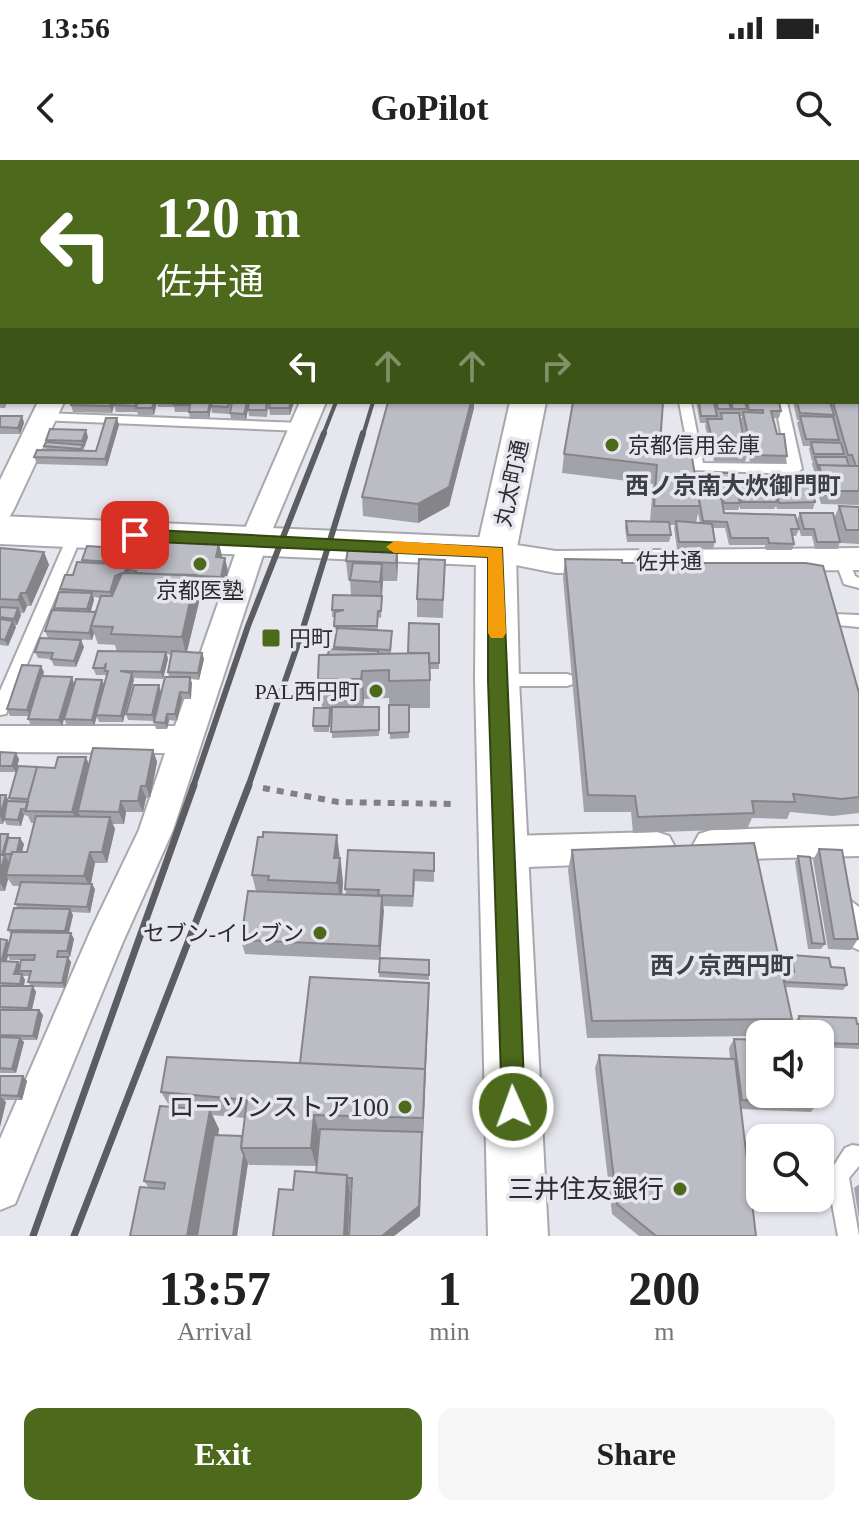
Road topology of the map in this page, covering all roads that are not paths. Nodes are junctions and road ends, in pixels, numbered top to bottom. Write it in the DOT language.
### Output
graph roads {
  1 [pos="528,404"];
  2 [pos="685,404"];
  3 [pos="781,404"];
  4 [pos="47,410"];
  5 [pos="308,414"];
  6 [pos="0,509"];
  7 [pos="0,530"];
  8 [pos="76,533"];
  9 [pos="254,540"];
  10 [pos="496,552"];
  11 [pos="853,567"];
  12 [pos="832,620"];
  13 [pos="859,621"];
  14 [pos="0,665"];
  15 [pos="19,666"];
  16 [pos="497,680"];
  17 [pos="567,680"];
  18 [pos="0,709"];
  19 [pos="0,739"];
  20 [pos="188,740"];
  21 [pos="843,846"];
  22 [pos="504,852"];
  23 [pos="844,884"];
  24 [pos="859,941"];
  25 [pos="859,1156"];
  26 [pos="0,1189"];
  27 [pos="518,1236"];
  28 [pos="849,1236"];
  1 -- 10 [label="main road, 丸太町通"];
  2 -- 3 [label="lane"];
  4 -- 5 [label="lane"];
  4 -- 6 [label="street"];
  5 -- 9 [label="street"];
  7 -- 8 [label="main road, 佐井通"];
  8 -- 9 [label="main road, 佐井通"];
  8 -- 15 [label="lane"];
  9 -- 10 [label="main road, 佐井通"];
  9 -- 20 [label="street"];
  10 -- 11 [label="street, 佐井通"];
  10 -- 16 [label="main road, 丸太町通"];
  12 -- 13 [label="lane"];
  14 -- 15 [label="lane"];
  15 -- 18 [label="lane"];
  16 -- 17 [label="lane"];
  16 -- 22 [label="main road, 丸太町通"];
  19 -- 20 [label="street"];
  20 -- 26 [label="street"];
  21 -- 22 [label="street"];
  22 -- 27 [label="main road, 丸太町通"];
  23 -- 24 [label="lane"];
  25 -- 28 [label="lane"];
}
